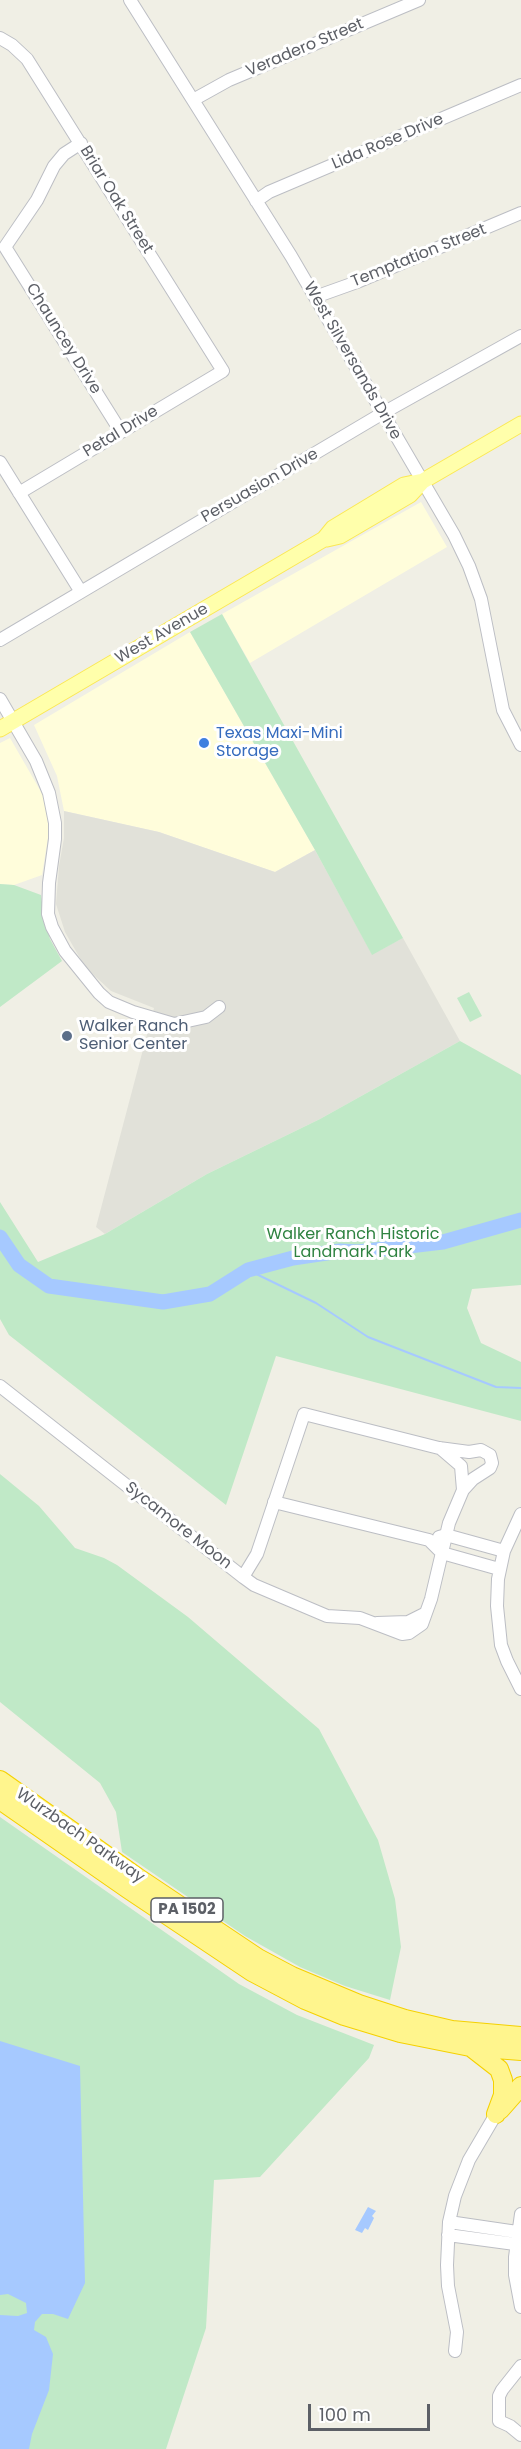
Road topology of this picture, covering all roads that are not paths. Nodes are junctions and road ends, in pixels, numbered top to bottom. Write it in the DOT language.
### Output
graph roads {
  1 [pos="130,0"];
  2 [pos="419,0"];
  3 [pos="0,38"];
  4 [pos="521,86"];
  5 [pos="193,100"];
  6 [pos="81,143"];
  7 [pos="256,201"];
  8 [pos="521,213"];
  9 [pos="315,297"];
  10 [pos="521,336"];
  11 [pos="223,371"];
  12 [pos="383,413"];
  13 [pos="521,424"];
  14 [pos="121,432"];
  15 [pos="0,462"];
  16 [pos="423,481"];
  17 [pos="19,493"];
  18 [pos="81,592"];
  19 [pos="0,640"];
  20 [pos="0,699"];
  21 [pos="7,725"];
  22 [pos="521,745"];
  23 [pos="219,1007"];
  24 [pos="0,1386"];
  25 [pos="439,1448"];
  26 [pos="463,1490"];
  27 [pos="274,1502"];
  28 [pos="521,1514"];
  29 [pos="446,1535"];
  30 [pos="429,1540"];
  31 [pos="477,1543"];
  32 [pos="504,1551"];
  33 [pos="442,1553"];
  34 [pos="472,1562"];
  35 [pos="500,1569"];
  36 [pos="243,1577"];
  37 [pos="521,1689"];
  38 [pos="0,1780"];
  39 [pos="0,1800"];
  40 [pos="385,2021"];
  41 [pos="521,2028"];
  42 [pos="521,2036"];
  43 [pos="476,2040"];
  44 [pos="521,2051"];
  45 [pos="521,2086"];
  46 [pos="496,2114"];
  47 [pos="521,2214"];
  48 [pos="449,2229"];
  49 [pos="516,2238"];
  50 [pos="521,2307"];
  51 [pos="455,2351"];
  52 [pos="521,2366"];
  53 [pos="521,2435"];
  1 -- 5 [label="street, West Silversands Drive"];
  2 -- 5 [label="street, Veradero Street"];
  3 -- 6 [label="street, Briar Oak Street"];
  4 -- 7 [label="street, Lida Rose Drive"];
  5 -- 7 [label="street, West Silversands Drive"];
  6 -- 11 [label="street, Briar Oak Street"];
  6 -- 14 [label="street, Chauncey Drive"];
  7 -- 9 [label="street, West Silversands Drive"];
  8 -- 9 [label="street, Temptation Street"];
  9 -- 12 [label="street, West Silversands Drive"];
  10 -- 12 [label="street, Persuasion Drive"];
  11 -- 14 [label="street, Petal Drive"];
  12 -- 16 [label="street, West Silversands Drive"];
  12 -- 18 [label="street, Persuasion Drive"];
  13 -- 16 [label="main road, West Avenue"];
  14 -- 17 [label="street, Petal Drive"];
  15 -- 17 [label="street"];
  16 -- 21 [label="main road, West Avenue"];
  16 -- 22 [label="street, West Silversands Drive"];
  17 -- 18 [label="street"];
  18 -- 19 [label="street, Persuasion Drive"];
  20 -- 21 [label="street"];
  21 -- 23 [label="street"];
  24 -- 36 [label="street, Sycamore Moon"];
  25 -- 26 [label="street"];
  25 -- 26 [label="street"];
  25 -- 27 [label="street"];
  26 -- 29 [label="street"];
  27 -- 30 [label="street"];
  27 -- 36 [label="street"];
  28 -- 32 [label="street"];
  29 -- 30 [label="street"];
  29 -- 31 [label="street"];
  29 -- 33 [label="street"];
  30 -- 33 [label="street"];
  31 -- 32 [label="street"];
  31 -- 34 [label="street"];
  32 -- 35 [label="street"];
  33 -- 34 [label="street"];
  33 -- 36 [label="street, Sycamore Moon"];
  34 -- 35 [label="street"];
  35 -- 37 [label="street"];
  38 -- 40 [label="highway, Wurzbach Parkway / PA 1502"];
  39 -- 40 [label="highway, Wurzbach Parkway / PA 1502"];
  40 -- 43 [label="highway, Wurzbach Parkway / PA 1502"];
  41 -- 43 [label="highway"];
  42 -- 43 [label="highway, Wurzbach Parkway / PA 1502"];
  43 -- 44 [label="highway, Wurzbach Parkway / PA 1502"];
  43 -- 46 [label="highway"];
  45 -- 46 [label="highway"];
  46 -- 48 [label="street"];
  47 -- 49 [label="street"];
  48 -- 49 [label="street"];
  48 -- 51 [label="street"];
  49 -- 50 [label="street"];
  52 -- 53 [label="street"];
}
